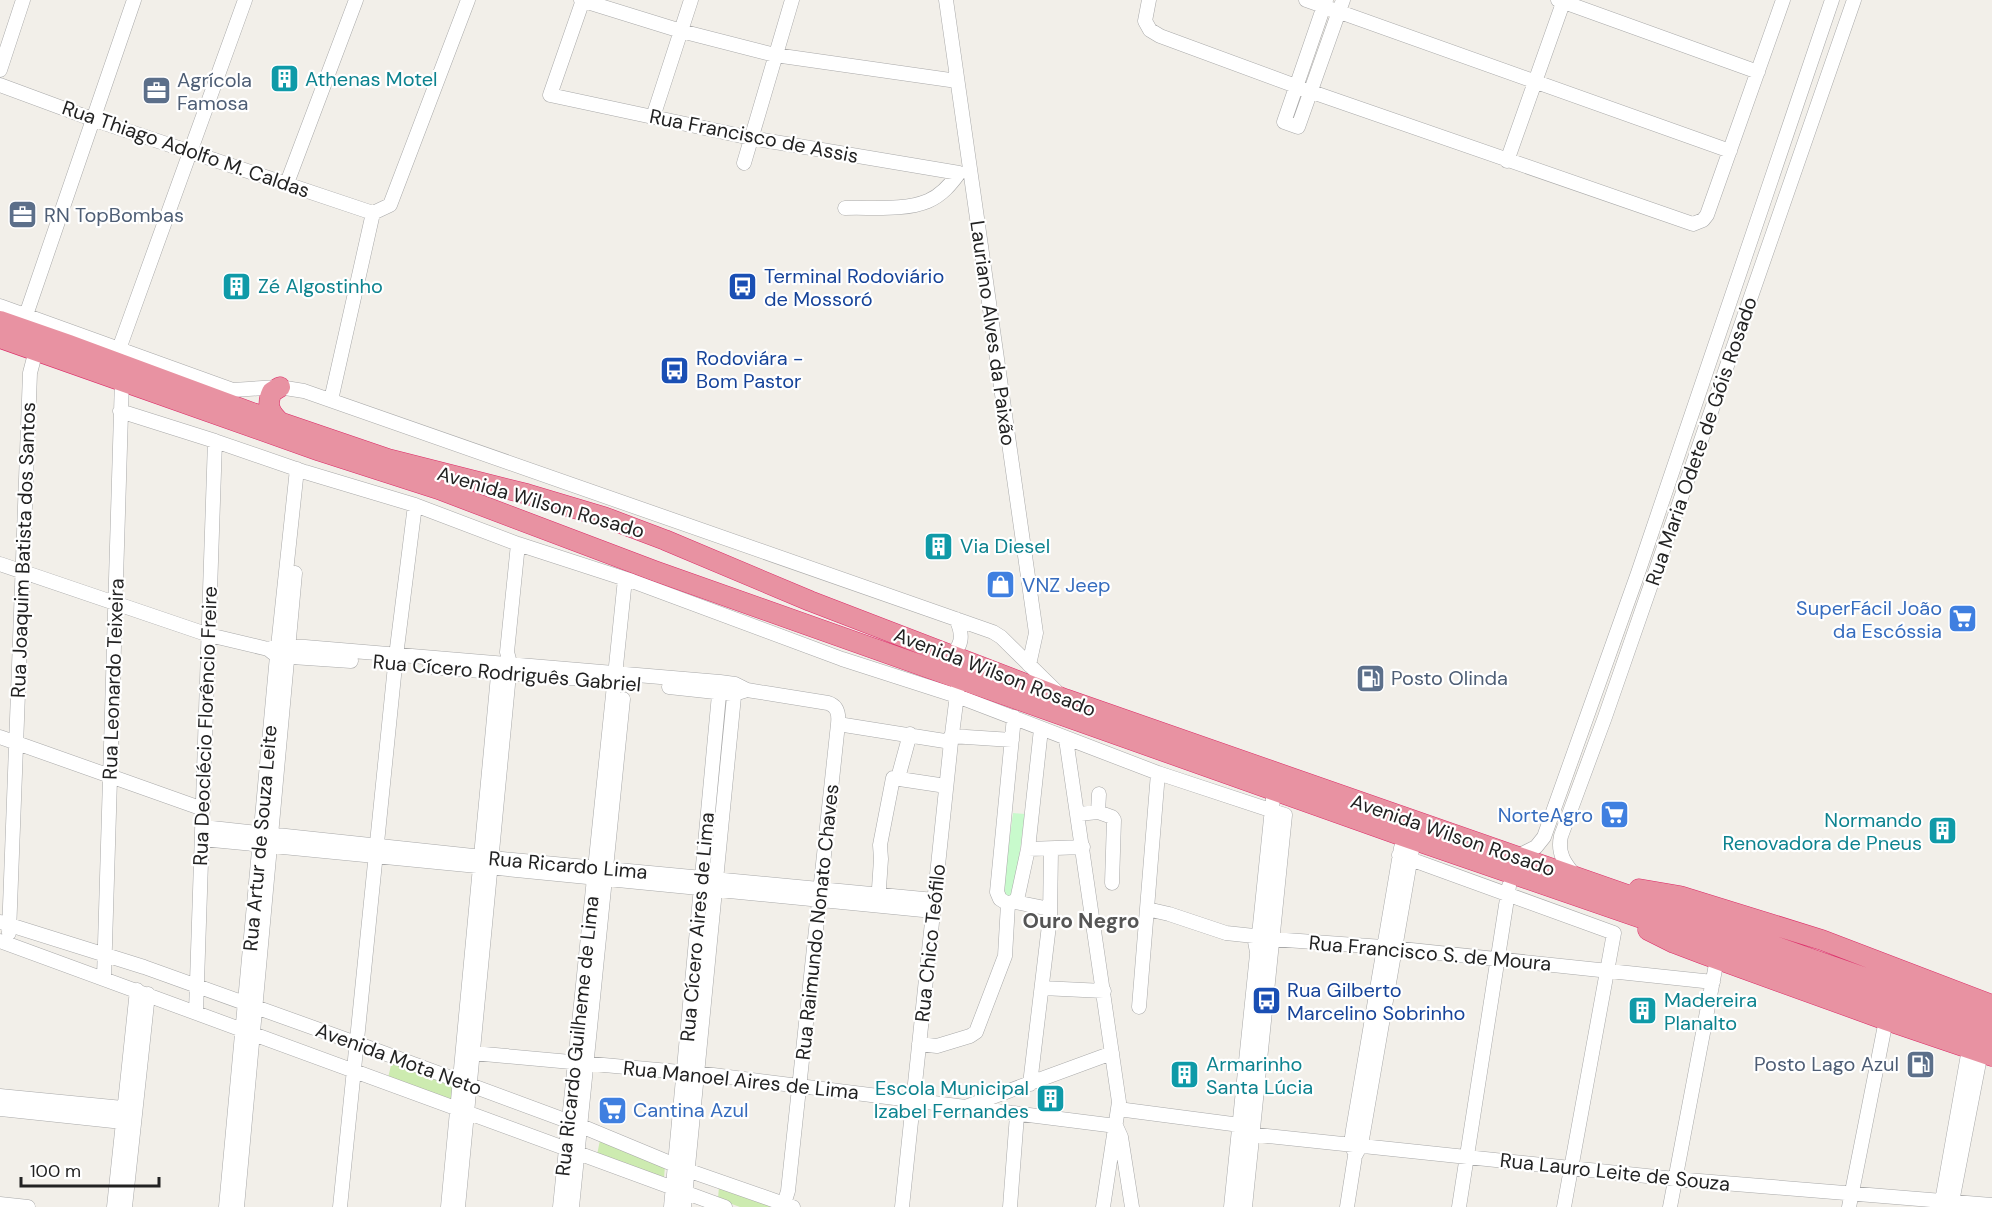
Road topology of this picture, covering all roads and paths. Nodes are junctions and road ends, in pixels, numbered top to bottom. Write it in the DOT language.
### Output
graph roads {
  1 [pos="23,0"];
  2 [pos="134,0"];
  3 [pos="245,0"];
  4 [pos="356,0"];
  5 [pos="468,0"];
  6 [pos="582,0"];
  7 [pos="691,0"];
  8 [pos="792,0"];
  9 [pos="946,0"];
  10 [pos="1149,0"];
  11 [pos="1306,0"];
  12 [pos="1783,0"];
  13 [pos="1832,0"];
  14 [pos="1854,0"];
  15 [pos="1561,1"];
  16 [pos="1325,3"];
  17 [pos="1340,6"];
  18 [pos="681,31"];
  19 [pos="775,55"];
  20 [pos="0,70"];
  21 [pos="1758,72"];
  22 [pos="957,81"];
  23 [pos="1535,82"];
  24 [pos="0,85"];
  25 [pos="1296,86"];
  26 [pos="1310,92"];
  27 [pos="653,117"];
  28 [pos="92,119"];
  29 [pos="751,138"];
  30 [pos="1730,151"];
  31 [pos="191,152"];
  32 [pos="1507,160"];
  33 [pos="744,163"];
  34 [pos="287,183"];
  35 [pos="845,208"];
  36 [pos="373,213"];
  37 [pos="0,306"];
  38 [pos="26,315"];
  39 [pos="0,321"];
  40 [pos="0,338"];
  41 [pos="119,349"];
  42 [pos="36,350"];
  43 [pos="122,381"];
  44 [pos="280,387"];
  45 [pos="233,390"];
  46 [pos="193,391"];
  47 [pos="330,400"];
  48 [pos="120,411"];
  49 [pos="280,422"];
  50 [pos="215,441"];
  51 [pos="301,470"];
  52 [pos="415,505"];
  53 [pos="604,517"];
  54 [pos="665,540"];
  55 [pos="518,544"];
  56 [pos="596,548"];
  57 [pos="0,564"];
  58 [pos="22,571"];
  59 [pos="655,571"];
  60 [pos="1638,573"];
  61 [pos="629,580"];
  62 [pos="115,603"];
  63 [pos="1644,604"];
  64 [pos="956,619"];
  65 [pos="209,635"];
  66 [pos="1610,650"];
  67 [pos="280,651"];
  68 [pos="947,655"];
  69 [pos="396,660"];
  70 [pos="505,665"];
  71 [pos="1029,665"];
  72 [pos="620,678"];
  73 [pos="720,687"];
  74 [pos="958,688"];
  75 [pos="739,690"];
  76 [pos="1612,697"];
  77 [pos="1065,699"];
  78 [pos="1014,717"];
  79 [pos="838,724"];
  80 [pos="1041,729"];
  81 [pos="910,734"];
  82 [pos="0,737"];
  83 [pos="951,739"];
  84 [pos="1066,739"];
  85 [pos="1012,740"];
  86 [pos="16,743"];
  87 [pos="1158,773"];
  88 [pos="110,776"];
  89 [pos="898,778"];
  90 [pos="946,786"];
  91 [pos="1274,789"];
  92 [pos="1099,794"];
  93 [pos="203,809"];
  94 [pos="1098,812"];
  95 [pos="1279,813"];
  96 [pos="1078,814"];
  97 [pos="202,833"];
  98 [pos="265,840"];
  99 [pos="1083,847"];
  100 [pos="1407,847"];
  101 [pos="1028,849"];
  102 [pos="1051,850"];
  103 [pos="376,851"];
  104 [pos="486,862"];
  105 [pos="1513,864"];
  106 [pos="600,873"];
  107 [pos="1087,874"];
  108 [pos="1578,878"];
  109 [pos="708,884"];
  110 [pos="1508,893"];
  111 [pos="1597,893"];
  112 [pos="820,895"];
  113 [pos="878,901"];
  114 [pos="1011,903"];
  115 [pos="934,905"];
  116 [pos="1050,909"];
  117 [pos="1147,909"];
  118 [pos="1646,910"];
  119 [pos="4,924"];
  120 [pos="1272,939"];
  121 [pos="4,943"];
  122 [pos="1389,948"];
  123 [pos="1257,952"];
  124 [pos="105,954"];
  125 [pos="1497,959"];
  126 [pos="1717,959"];
  127 [pos="1608,971"];
  128 [pos="104,978"];
  129 [pos="1713,982"];
  130 [pos="197,986"];
  131 [pos="1042,988"];
  132 [pos="1104,991"];
  133 [pos="142,992"];
  134 [pos="250,1005"];
  135 [pos="1992,1005"];
  136 [pos="1139,1006"];
  137 [pos="196,1012"];
  138 [pos="1886,1020"];
  139 [pos="1992,1022"];
  140 [pos="247,1031"];
  141 [pos="356,1043"];
  142 [pos="919,1044"];
  143 [pos="1984,1049"];
  144 [pos="473,1053"];
  145 [pos="1112,1053"];
  146 [pos="581,1063"];
  147 [pos="1252,1068"];
  148 [pos="354,1070"];
  149 [pos="690,1073"];
  150 [pos="243,1081"];
  151 [pos="465,1084"];
  152 [pos="1030,1084"];
  153 [pos="800,1086"];
  154 [pos="0,1096"];
  155 [pos="914,1099"];
  156 [pos="21,1104"];
  157 [pos="965,1107"];
  158 [pos="0,1109"];
  159 [pos="1118,1109"];
  160 [pos="463,1110"];
  161 [pos="129,1115"];
  162 [pos="1017,1115"];
  163 [pos="575,1124"];
  164 [pos="1116,1126"];
  165 [pos="1244,1131"];
  166 [pos="1356,1148"];
  167 [pos="572,1151"];
  168 [pos="1467,1156"];
  169 [pos="682,1167"];
  170 [pos="1570,1168"];
  171 [pos="1675,1179"];
  172 [pos="679,1190"];
  173 [pos="1850,1200"];
  174 [pos="0,1204"];
  175 [pos="789,1204"];
  176 [pos="1946,1204"];
  177 [pos="1992,1205"];
  178 [pos="28,1207"];
  179 [pos="114,1207"];
  180 [pos="125,1207"];
  181 [pos="226,1207"];
  182 [pos="237,1207"];
  183 [pos="340,1207"];
  184 [pos="448,1207"];
  185 [pos="458,1207"];
  186 [pos="560,1207"];
  187 [pos="572,1207"];
  188 [pos="671,1207"];
  189 [pos="684,1207"];
  190 [pos="725,1207"];
  191 [pos="902,1207"];
  192 [pos="1010,1207"];
  193 [pos="1103,1207"];
  194 [pos="1132,1207"];
  195 [pos="1232,1207"];
  196 [pos="1245,1207"];
  197 [pos="1347,1207"];
  198 [pos="1459,1207"];
  199 [pos="1564,1207"];
  200 [pos="1670,1207"];
  1 -- 20 [label="street"];
  2 -- 28 [label="street"];
  3 -- 31 [label="street"];
  4 -- 34 [label="street"];
  5 -- 36 [label="street"];
  6 -- 18 [label="street"];
  6 -- 27 [label="street, Rua Francisco de Assis"];
  7 -- 18 [label="street"];
  8 -- 19 [label="street"];
  9 -- 22 [label="street, Lauriano Alves da Paixão"];
  10 -- 25 [label="street"];
  11 -- 16 [label="street"];
  12 -- 21 [label="street"];
  13 -- 60 [label="street, Rua Maria Odete de Góis Rosado"];
  14 -- 63 [label="street, Rua Maria Odete de Góis Rosado"];
  15 -- 21 [label="street"];
  15 -- 23 [label="street"];
  16 -- 17 [label="street"];
  16 -- 25 [label="street"];
  17 -- 23 [label="street"];
  17 -- 26 [label="street"];
  18 -- 19 [label="street"];
  18 -- 27 [label="street"];
  19 -- 22 [label="street"];
  19 -- 29 [label="street"];
  21 -- 30 [label="street"];
  22 -- 71 [label="street, Lauriano Alves da Paixão"];
  23 -- 30 [label="street"];
  23 -- 32 [label="street"];
  24 -- 28 [label="street, Rua Thiago Adolfo M. Caldas"];
  25 -- 26 [label="street"];
  25 -- 26 [label="street"];
  26 -- 32 [label="street"];
  27 -- 29 [label="street, Rua Francisco de Assis"];
  28 -- 31 [label="street, Rua Thiago Adolfo M. Caldas"];
  28 -- 38 [label="street"];
  29 -- 33 [label="street"];
  29 -- 35 [label="street, Rua Francisco de Assis"];
  30 -- 32 [label="street"];
  31 -- 34 [label="street, Rua Thiago Adolfo M. Caldas"];
  31 -- 41 [label="street"];
  34 -- 36 [label="street, Rua Thiago Adolfo M. Caldas"];
  36 -- 47 [label="street"];
  37 -- 38 [label="street"];
  38 -- 41 [label="street"];
  39 -- 46 [label="highway, Avenida Wilson Rosado"];
  40 -- 42 [label="highway, Avenida Wilson Rosado"];
  41 -- 45 [label="street"];
  42 -- 43 [label="highway, Avenida Wilson Rosado"];
  42 -- 58 [label="street, Rua Joaquim Batista dos Santos"];
  43 -- 48 [label="street, Rua Leonardo Teixeira"];
  43 -- 56 [label="highway, Avenida Wilson Rosado"];
  44 -- 45 [label="street"];
  44 -- 47 [label="street"];
  44 -- 49 [label="highway"];
  45 -- 46 [label="highway"];
  46 -- 49 [label="highway, Avenida Wilson Rosado"];
  47 -- 64 [label="street"];
  48 -- 50 [label="street"];
  48 -- 62 [label="street, Rua Leonardo Teixeira"];
  49 -- 53 [label="highway, Avenida Wilson Rosado"];
  50 -- 51 [label="street"];
  50 -- 65 [label="street, Rua Deoclécio Florêncio Freire"];
  51 -- 52 [label="street"];
  51 -- 67 [label="street, Rua Artur de Souza Leite"];
  52 -- 55 [label="street"];
  52 -- 69 [label="street"];
  53 -- 54 [label="highway, Avenida Wilson Rosado"];
  53 -- 56 [label="highway"];
  54 -- 59 [label="highway"];
  54 -- 68 [label="highway, Avenida Wilson Rosado"];
  55 -- 61 [label="street"];
  55 -- 70 [label="street"];
  56 -- 59 [label="highway, Avenida Wilson Rosado"];
  57 -- 58 [label="street, Rua Cícero Rodriguês Gabriel"];
  58 -- 62 [label="street, Rua Cícero Rodriguês Gabriel"];
  58 -- 86 [label="street, Rua Joaquim Batista dos Santos"];
  59 -- 74 [label="highway, Avenida Wilson Rosado"];
  60 -- 63 [label="street"];
  60 -- 66 [label="street, Rua Maria Odete de Góis Rosado"];
  61 -- 72 [label="street, Rua Ricardo Guilheme de Lima"];
  61 -- 74 [label="street"];
  62 -- 65 [label="street, Rua Cícero Rodriguês Gabriel"];
  62 -- 88 [label="street, Rua Leonardo Teixeira"];
  63 -- 76 [label="street, Rua Maria Odete de Góis Rosado"];
  64 -- 68 [label="street"];
  64 -- 71 [label="street"];
  65 -- 67 [label="street, Rua Cícero Rodriguês Gabriel"];
  65 -- 93 [label="street, Rua Deoclécio Florêncio Freire"];
  66 -- 76 [label="street"];
  66 -- 105 [label="street, Rua Maria Odete de Góis Rosado"];
  67 -- 69 [label="street, Rua Cícero Rodriguês Gabriel"];
  67 -- 98 [label="street, Rua Artur de Souza Leite"];
  68 -- 77 [label="highway, Avenida Wilson Rosado"];
  69 -- 70 [label="street, Rua Cícero Rodriguês Gabriel"];
  69 -- 103 [label="street"];
  70 -- 72 [label="street, Rua Cícero Rodriguês Gabriel"];
  70 -- 104 [label="street"];
  71 -- 77 [label="street"];
  72 -- 73 [label="street, Rua Cícero Rodriguês Gabriel"];
  72 -- 106 [label="street, Rua Ricardo Guilheme de Lima"];
  73 -- 75 [label="street, Rua Cícero Rodriguês Gabriel"];
  73 -- 109 [label="street, Rua Cícero Aires de Lima"];
  74 -- 78 [label="street"];
  74 -- 83 [label="street, Rua Chico Teófilo"];
  74 -- 91 [label="highway, Avenida Wilson Rosado"];
  75 -- 79 [label="street, Rua Cícero Rodriguês Gabriel"];
  75 -- 109 [label="street, Rua Cícero Aires de Lima"];
  76 -- 108 [label="street, Rua Maria Odete de Góis Rosado"];
  77 -- 105 [label="highway, Avenida Wilson Rosado"];
  78 -- 80 [label="street"];
  78 -- 85 [label="street"];
  79 -- 81 [label="street"];
  79 -- 112 [label="street, Rua Raimundo Nonato Chaves"];
  80 -- 84 [label="street"];
  80 -- 101 [label="street"];
  81 -- 83 [label="street"];
  81 -- 89 [label="street"];
  82 -- 86 [label="street"];
  83 -- 85 [label="street"];
  83 -- 90 [label="street, Rua Chico Teófilo"];
  84 -- 87 [label="street"];
  84 -- 96 [label="street"];
  85 -- 114 [label="street"];
  86 -- 88 [label="street"];
  86 -- 119 [label="street, Rua Joaquim Batista dos Santos"];
  87 -- 95 [label="street"];
  87 -- 117 [label="street"];
  88 -- 93 [label="street"];
  88 -- 124 [label="street, Rua Leonardo Teixeira"];
  89 -- 90 [label="street"];
  89 -- 113 [label="street"];
  90 -- 115 [label="street, Rua Chico Teófilo"];
  91 -- 95 [label="street"];
  91 -- 100 [label="highway, Avenida Wilson Rosado"];
  92 -- 94 [label="street"];
  93 -- 97 [label="street, Rua Deoclécio Florêncio Freire"];
  94 -- 96 [label="street"];
  94 -- 107 [label="street"];
  95 -- 120 [label="street"];
  95 -- 123 [label="street"];
  96 -- 99 [label="street"];
  97 -- 98 [label="street, Rua Ricardo Lima"];
  97 -- 130 [label="street, Rua Deoclécio Florêncio Freire"];
  98 -- 103 [label="street, Rua Ricardo Lima"];
  98 -- 134 [label="street, Rua Artur de Souza Leite"];
  99 -- 102 [label="street"];
  99 -- 107 [label="street"];
  100 -- 105 [label="highway, Avenida Wilson Rosado"];
  100 -- 110 [label="street"];
  100 -- 122 [label="street"];
  101 -- 102 [label="street"];
  101 -- 114 [label="street"];
  102 -- 116 [label="street"];
  103 -- 104 [label="street, Rua Ricardo Lima"];
  103 -- 141 [label="street"];
  104 -- 106 [label="street, Rua Ricardo Lima"];
  104 -- 144 [label="street"];
  104 -- 151 [label="street"];
  105 -- 108 [label="highway, Avenida Wilson Rosado"];
  105 -- 110 [label="street"];
  105 -- 111 [label="highway, Avenida Wilson Rosado"];
  106 -- 109 [label="street, Rua Ricardo Lima"];
  106 -- 146 [label="street, Rua Ricardo Guilheme de Lima"];
  107 -- 132 [label="street"];
  108 -- 111 [label="highway, Avenida Wilson Rosado"];
  109 -- 112 [label="street, Rua Ricardo Lima"];
  109 -- 149 [label="street, Rua Cícero Aires de Lima"];
  110 -- 125 [label="street"];
  110 -- 127 [label="street"];
  111 -- 118 [label="highway, Avenida Wilson Rosado"];
  111 -- 126 [label="highway"];
  111 -- 135 [label="highway"];
  112 -- 113 [label="street, Rua Ricardo Lima"];
  112 -- 153 [label="street, Rua Raimundo Nonato Chaves"];
  113 -- 115 [label="street, Rua Ricardo Lima"];
  114 -- 116 [label="street"];
  114 -- 142 [label="street"];
  115 -- 142 [label="street, Rua Chico Teófilo"];
  116 -- 131 [label="street"];
  117 -- 123 [label="street"];
  117 -- 136 [label="street"];
  118 -- 139 [label="highway, Avenida Wilson Rosado"];
  118 -- 143 [label="highway, Avenida Wilson Rosado"];
  119 -- 121 [label="street, Rua Joaquim Batista dos Santos"];
  119 -- 124 [label="street, Avenida Mota Neto"];
  120 -- 122 [label="street, Rua Francisco S. de Moura"];
  120 -- 123 [label="street"];
  120 -- 147 [label="street"];
  121 -- 128 [label="street, Avenida Mota Neto"];
  122 -- 125 [label="street, Rua Francisco S. de Moura"];
  122 -- 166 [label="street"];
  123 -- 147 [label="street"];
  124 -- 128 [label="street, Rua Leonardo Teixeira"];
  124 -- 130 [label="street, Avenida Mota Neto"];
  125 -- 127 [label="street, Rua Francisco S. de Moura"];
  125 -- 168 [label="street"];
  126 -- 129 [label="street"];
  126 -- 138 [label="highway"];
  127 -- 129 [label="street, Rua Francisco S. de Moura"];
  127 -- 170 [label="street"];
  128 -- 133 [label="street, Avenida Mota Neto"];
  129 -- 171 [label="street"];
  130 -- 134 [label="street, Avenida Mota Neto"];
  130 -- 137 [label="street, Rua Deoclécio Florêncio Freire"];
  131 -- 132 [label="street"];
  131 -- 152 [label="street"];
  132 -- 145 [label="street"];
  133 -- 137 [label="street, Avenida Mota Neto"];
  133 -- 161 [label="street"];
  134 -- 140 [label="street, Rua Artur de Souza Leite"];
  134 -- 141 [label="street, Avenida Mota Neto"];
  137 -- 140 [label="street, Avenida Mota Neto"];
  138 -- 143 [label="highway"];
  138 -- 173 [label="street"];
  140 -- 148 [label="street, Avenida Mota Neto"];
  140 -- 150 [label="street, Rua Artur de Souza Leite"];
  141 -- 148 [label="street"];
  141 -- 151 [label="street, Avenida Mota Neto"];
  142 -- 155 [label="street, Rua Chico Teófilo"];
  143 -- 176 [label="street"];
  144 -- 146 [label="street, Rua Manoel Aires de Lima"];
  144 -- 151 [label="street"];
  145 -- 152 [label="street"];
  145 -- 159 [label="street"];
  146 -- 149 [label="street, Rua Manoel Aires de Lima"];
  146 -- 163 [label="street, Rua Ricardo Guilheme de Lima"];
  147 -- 165 [label="street"];
  148 -- 160 [label="street, Avenida Mota Neto"];
  148 -- 183 [label="street"];
  149 -- 153 [label="street, Rua Manoel Aires de Lima"];
  149 -- 169 [label="street, Rua Cícero Aires de Lima"];
  150 -- 181 [label="street, Rua Artur de Souza Leite"];
  150 -- 182 [label="street, Rua Artur de Souza Leite"];
  151 -- 160 [label="street"];
  151 -- 163 [label="street, Avenida Mota Neto"];
  152 -- 157 [label="street"];
  153 -- 155 [label="street, Rua Manoel Aires de Lima"];
  153 -- 175 [label="street, Rua Raimundo Nonato Chaves"];
  154 -- 156 [label="street"];
  155 -- 157 [label="street, Rua Manoel Aires de Lima"];
  155 -- 191 [label="street, Rua Chico Teófilo"];
  156 -- 158 [label="street"];
  156 -- 161 [label="street"];
  157 -- 162 [label="street, Rua Manoel Aires de Lima"];
  159 -- 164 [label="street"];
  159 -- 165 [label="street, Rua Lauro Leite de Souza"];
  160 -- 167 [label="street, Avenida Mota Neto"];
  160 -- 184 [label="street"];
  160 -- 185 [label="street"];
  161 -- 179 [label="street"];
  161 -- 180 [label="street"];
  162 -- 164 [label="street, Rua Manoel Aires de Lima"];
  162 -- 192 [label="street"];
  163 -- 167 [label="street, Rua Ricardo Guilheme de Lima"];
  163 -- 169 [label="street, Avenida Mota Neto"];
  164 -- 193 [label="street"];
  164 -- 194 [label="street"];
  165 -- 166 [label="street, Rua Lauro Leite de Souza"];
  165 -- 195 [label="street"];
  165 -- 196 [label="street"];
  166 -- 168 [label="street, Rua Lauro Leite de Souza"];
  166 -- 197 [label="street"];
  167 -- 172 [label="street, Avenida Mota Neto"];
  167 -- 186 [label="street, Rua Ricardo Guilheme de Lima"];
  167 -- 187 [label="street, Rua Ricardo Guilheme de Lima"];
  168 -- 170 [label="street, Rua Lauro Leite de Souza"];
  168 -- 198 [label="street"];
  169 -- 172 [label="street, Rua Cícero Aires de Lima"];
  169 -- 175 [label="street, Avenida Mota Neto"];
  170 -- 171 [label="street, Rua Lauro Leite de Souza"];
  170 -- 199 [label="street"];
  171 -- 173 [label="street, Rua Lauro Leite de Souza"];
  171 -- 200 [label="street"];
  172 -- 188 [label="street, Rua Cícero Aires de Lima"];
  172 -- 189 [label="street, Rua Cícero Aires de Lima"];
  172 -- 190 [label="street, Avenida Mota Neto"];
  173 -- 176 [label="street, Rua Lauro Leite de Souza"];
  174 -- 178 [label="street"];
  176 -- 177 [label="street, Rua Lauro Leite de Souza"];
}
